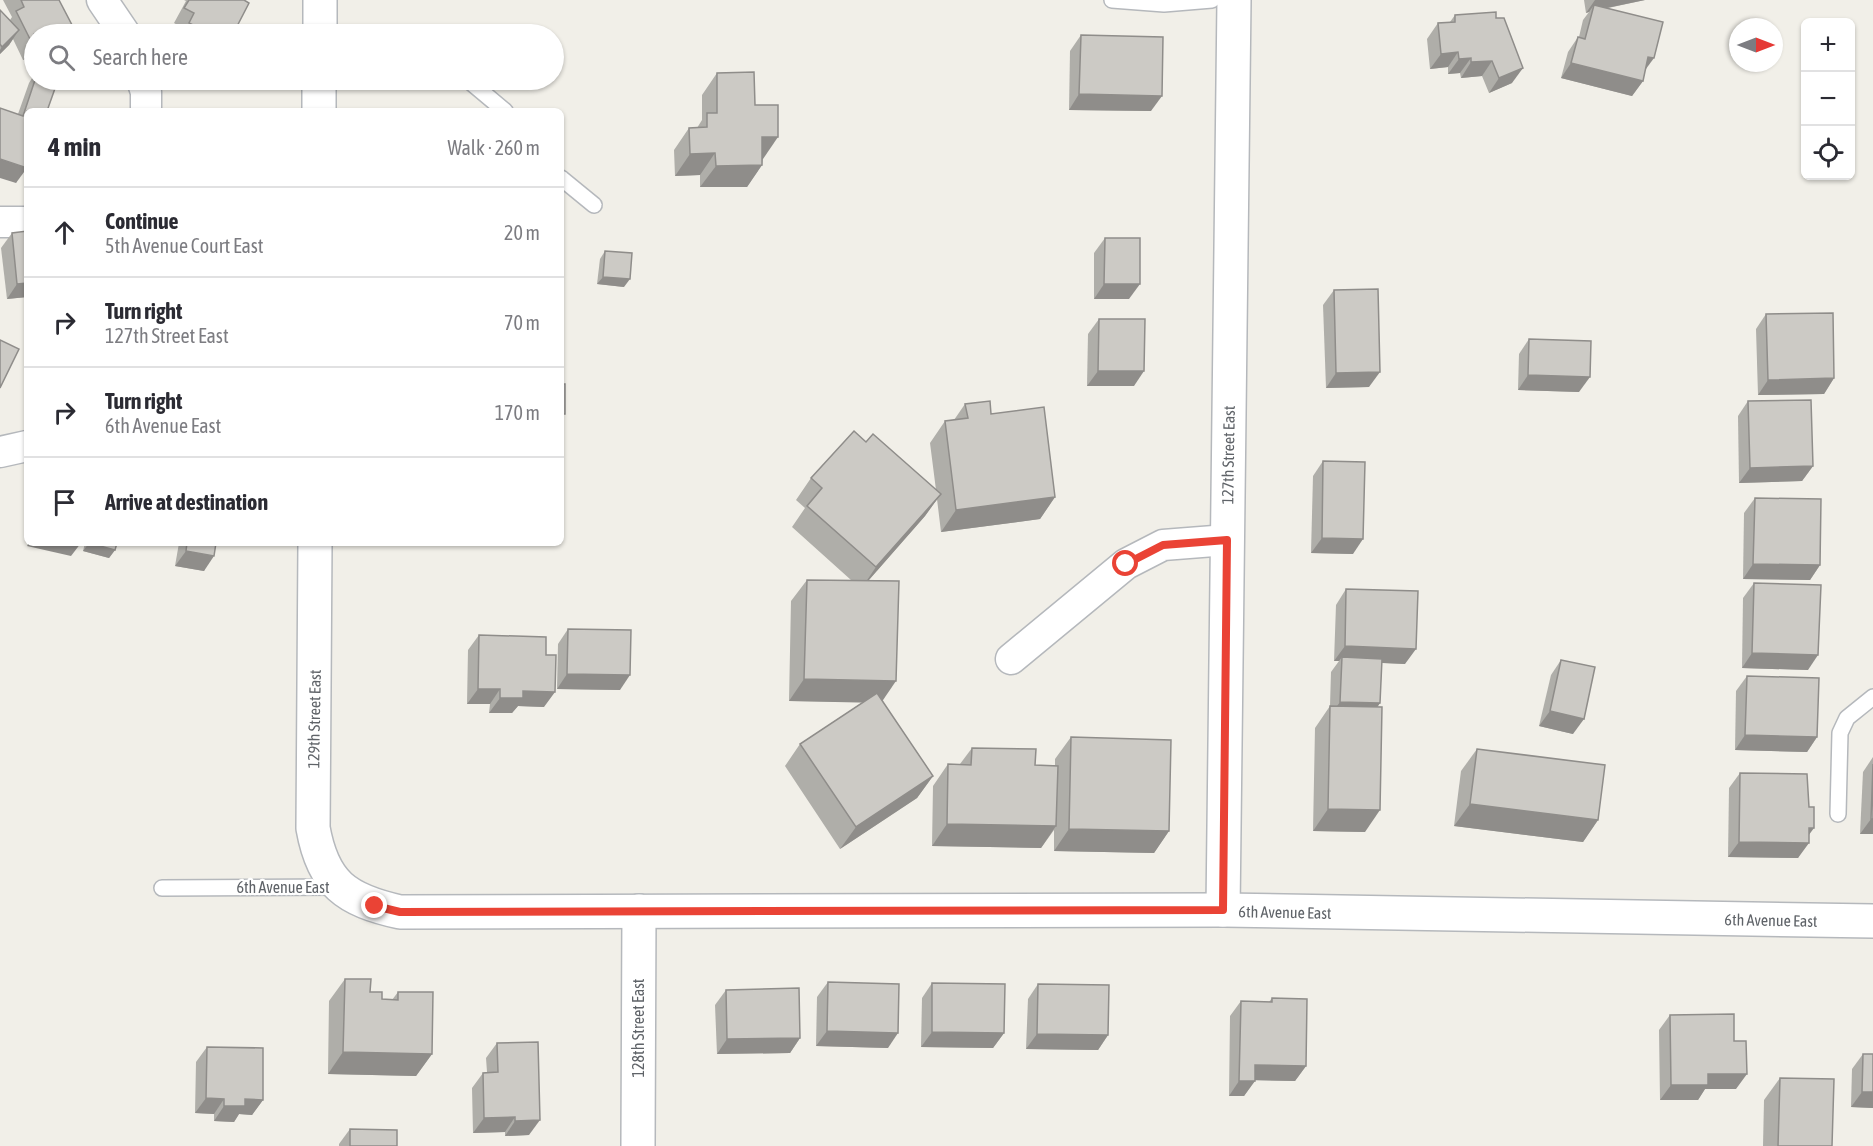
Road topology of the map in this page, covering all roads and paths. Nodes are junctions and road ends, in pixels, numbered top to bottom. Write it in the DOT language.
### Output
graph roads {
  1 [pos="102,0"];
  2 [pos="320,0"];
  3 [pos="1112,0"];
  4 [pos="1212,0"];
  5 [pos="1234,0"];
  6 [pos="118,24"];
  7 [pos="323,24"];
  8 [pos="145,90"];
  9 [pos="319,90"];
  10 [pos="480,90"];
  11 [pos="146,108"];
  12 [pos="319,108"];
  13 [pos="501,108"];
  14 [pos="564,180"];
  15 [pos="594,205"];
  16 [pos="0,222"];
  17 [pos="24,222"];
  18 [pos="24,447"];
  19 [pos="0,452"];
  20 [pos="1227,540"];
  21 [pos="315,546"];
  22 [pos="1011,659"];
  23 [pos="1873,697"];
  24 [pos="1838,814"];
  25 [pos="340,887"];
  26 [pos="162,888"];
  27 [pos="1223,910"];
  28 [pos="639,911"];
  29 [pos="1873,921"];
  30 [pos="638,1146"];
  1 -- 6 [label="street"];
  2 -- 7 [label="street"];
  3 -- 4 [label="lane"];
  5 -- 20 [label="street, 127th Street East"];
  8 -- 11 [label="street"];
  9 -- 12 [label="street"];
  10 -- 13 [label="lane"];
  14 -- 15 [label="lane"];
  16 -- 17 [label="street"];
  18 -- 19 [label="street"];
  20 -- 22 [label="street"];
  20 -- 27 [label="street, 127th Street East"];
  21 -- 25 [label="street, 129th Street East"];
  23 -- 24 [label="lane"];
  25 -- 26 [label="lane, 6th Avenue East"];
  25 -- 28 [label="street, 6th Avenue East"];
  27 -- 28 [label="street, 6th Avenue East"];
  27 -- 29 [label="street, 6th Avenue East"];
  28 -- 30 [label="street, 128th Street East"];
}
